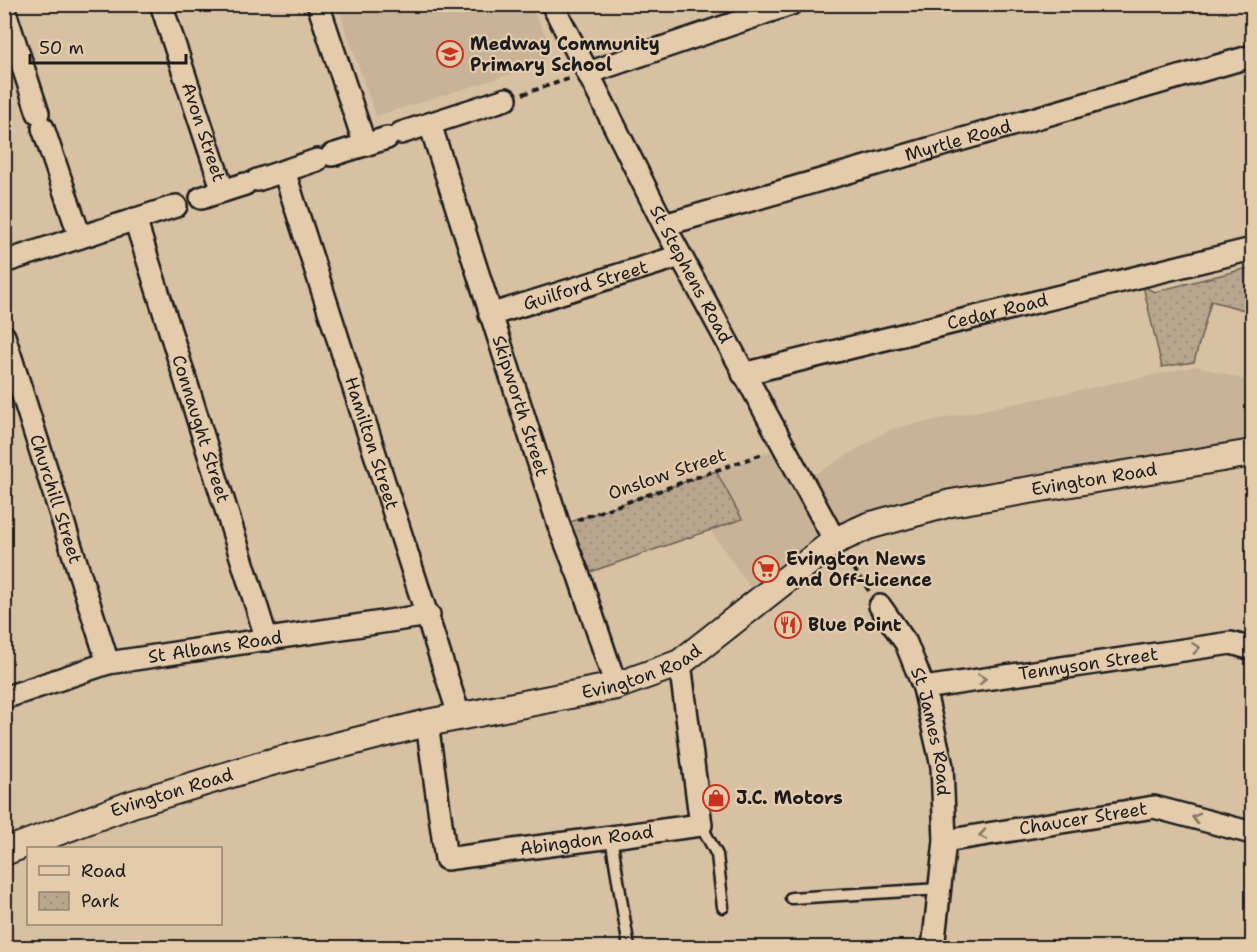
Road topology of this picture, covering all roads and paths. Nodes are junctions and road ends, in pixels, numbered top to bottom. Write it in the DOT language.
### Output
graph roads {
  1 [pos="161,4"];
  2 [pos="318,4"];
  3 [pos="552,4"];
  4 [pos="791,4"];
  5 [pos="6,20"];
  6 [pos="1252,56"];
  7 [pos="588,73"];
  8 [pos="506,99"];
  9 [pos="430,124"];
  10 [pos="365,145"];
  11 [pos="284,171"];
  12 [pos="223,191"];
  13 [pos="201,198"];
  14 [pos="176,206"];
  15 [pos="135,219"];
  16 [pos="664,225"];
  17 [pos="80,237"];
  18 [pos="1252,249"];
  19 [pos="680,256"];
  20 [pos="4,262"];
  21 [pos="490,315"];
  22 [pos="4,336"];
  23 [pos="743,374"];
  24 [pos="783,447"];
  25 [pos="1252,453"];
  26 [pos="559,526"];
  27 [pos="835,541"];
  28 [pos="880,606"];
  29 [pos="429,615"];
  30 [pos="267,640"];
  31 [pos="1252,649"];
  32 [pos="108,663"];
  33 [pos="680,663"];
  34 [pos="616,686"];
  35 [pos="924,688"];
  36 [pos="4,698"];
  37 [pos="460,718"];
  38 [pos="427,723"];
  39 [pos="701,825"];
  40 [pos="1252,833"];
  41 [pos="611,837"];
  42 [pos="945,841"];
  43 [pos="4,852"];
  44 [pos="940,889"];
  45 [pos="791,898"];
  46 [pos="723,907"];
  47 [pos="629,948"];
  48 [pos="933,948"];
  1 -- 12 [label="street, Avon Street"];
  2 -- 10 [label="street"];
  3 -- 7 [label="street, St Stephens Road"];
  4 -- 7 [label="street"];
  5 -- 17 [label="street"];
  6 -- 16 [label="street, Myrtle Road"];
  7 -- 8 [label="path"];
  7 -- 16 [label="street, St Stephens Road"];
  8 -- 9 [label="street"];
  9 -- 10 [label="street"];
  9 -- 21 [label="street, Skipworth Street"];
  10 -- 11 [label="street"];
  11 -- 12 [label="street"];
  11 -- 29 [label="street, Hamilton Street"];
  12 -- 13 [label="street"];
  14 -- 15 [label="street"];
  15 -- 17 [label="street"];
  15 -- 30 [label="street, Connaught Street"];
  16 -- 19 [label="street, St Stephens Road"];
  17 -- 20 [label="street"];
  18 -- 23 [label="street, Cedar Road"];
  19 -- 21 [label="street, Guilford Street"];
  19 -- 23 [label="street, St Stephens Road"];
  21 -- 26 [label="street, Skipworth Street"];
  22 -- 32 [label="street, Churchill Street"];
  23 -- 24 [label="street, St Stephens Road"];
  24 -- 26 [label="path, Onslow Street"];
  24 -- 27 [label="street, St Stephens Road"];
  25 -- 27 [label="street, Evington Road"];
  26 -- 34 [label="street, Skipworth Street"];
  27 -- 28 [label="path"];
  27 -- 33 [label="street, Evington Road"];
  28 -- 35 [label="street, St James Road"];
  29 -- 30 [label="street, St Albans Road"];
  29 -- 37 [label="street, Hamilton Street"];
  30 -- 32 [label="street, St Albans Road"];
  35 -- 31 [label="street, Tennyson Street, one-way"];
  32 -- 36 [label="street, St Albans Road"];
  33 -- 34 [label="street, Evington Road"];
  33 -- 39 [label="street"];
  34 -- 37 [label="street, Evington Road"];
  35 -- 42 [label="street, St James Road"];
  37 -- 38 [label="street, Evington Road"];
  38 -- 41 [label="street, Abingdon Road"];
  38 -- 43 [label="street, Evington Road"];
  39 -- 41 [label="street, Abingdon Road"];
  39 -- 46 [label="lane"];
  40 -- 42 [label="street, Chaucer Street, one-way"];
  41 -- 47 [label="lane"];
  42 -- 44 [label="street, St James Road"];
  44 -- 45 [label="lane"];
  44 -- 48 [label="street, St James Road"];
}
